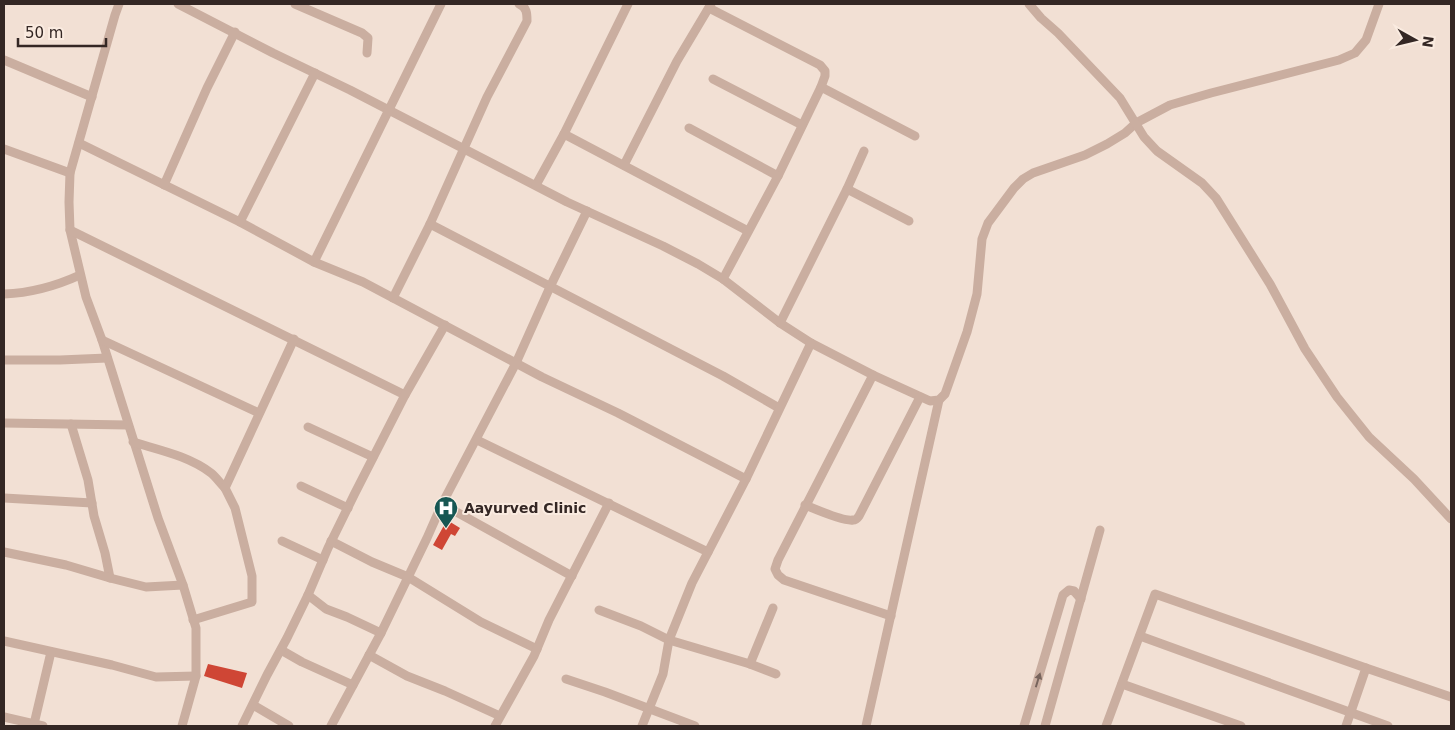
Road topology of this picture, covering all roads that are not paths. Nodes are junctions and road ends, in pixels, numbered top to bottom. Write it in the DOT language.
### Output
graph roads {
  1 [pos="119,4"];
  2 [pos="178,4"];
  3 [pos="295,4"];
  4 [pos="441,4"];
  5 [pos="519,4"];
  6 [pos="628,4"];
  7 [pos="1029,4"];
  8 [pos="1379,4"];
  9 [pos="710,6"];
  10 [pos="235,32"];
  11 [pos="367,53"];
  12 [pos="4,60"];
  13 [pos="315,73"];
  14 [pos="713,79"];
  15 [pos="820,87"];
  16 [pos="92,98"];
  17 [pos="388,110"];
  18 [pos="1136,123"];
  19 [pos="802,124"];
  20 [pos="689,128"];
  21 [pos="564,134"];
  22 [pos="915,136"];
  23 [pos="78,143"];
  24 [pos="464,148"];
  25 [pos="4,149"];
  26 [pos="864,151"];
  27 [pos="624,165"];
  28 [pos="70,173"];
  29 [pos="778,176"];
  30 [pos="164,185"];
  31 [pos="536,186"];
  32 [pos="847,189"];
  33 [pos="587,211"];
  34 [pos="909,221"];
  35 [pos="240,222"];
  36 [pos="430,224"];
  37 [pos="70,230"];
  38 [pos="748,231"];
  39 [pos="314,262"];
  40 [pos="80,275"];
  41 [pos="723,279"];
  42 [pos="550,287"];
  43 [pos="4,294"];
  44 [pos="393,298"];
  45 [pos="780,323"];
  46 [pos="445,325"];
  47 [pos="294,339"];
  48 [pos="102,340"];
  49 [pos="811,343"];
  50 [pos="107,358"];
  51 [pos="4,360"];
  52 [pos="516,363"];
  53 [pos="873,374"];
  54 [pos="405,395"];
  55 [pos="920,397"];
  56 [pos="940,400"];
  57 [pos="779,408"];
  58 [pos="259,413"];
  59 [pos="4,423"];
  60 [pos="71,424"];
  61 [pos="128,424"];
  62 [pos="308,427"];
  63 [pos="476,440"];
  64 [pos="133,442"];
  65 [pos="374,458"];
  66 [pos="746,479"];
  67 [pos="301,486"];
  68 [pos="225,488"];
  69 [pos="4,498"];
  70 [pos="92,503"];
  71 [pos="609,503"];
  72 [pos="442,504"];
  73 [pos="805,506"];
  74 [pos="348,508"];
  75 [pos="1451,519"];
  76 [pos="1100,530"];
  77 [pos="282,541"];
  78 [pos="331,541"];
  79 [pos="4,552"];
  80 [pos="708,552"];
  81 [pos="323,560"];
  82 [pos="572,576"];
  83 [pos="408,577"];
  84 [pos="110,578"];
  85 [pos="183,585"];
  86 [pos="308,596"];
  87 [pos="1081,599"];
  88 [pos="773,608"];
  89 [pos="599,610"];
  90 [pos="891,616"];
  91 [pos="193,620"];
  92 [pos="381,633"];
  93 [pos="1140,636"];
  94 [pos="669,640"];
  95 [pos="4,642"];
  96 [pos="537,649"];
  97 [pos="281,650"];
  98 [pos="51,652"];
  99 [pos="369,655"];
  100 [pos="750,664"];
  101 [pos="1366,668"];
  102 [pos="776,674"];
  103 [pos="196,676"];
  104 [pos="566,679"];
  105 [pos="1122,684"];
  106 [pos="353,685"];
  107 [pos="1451,697"];
  108 [pos="253,705"];
  109 [pos="649,709"];
  110 [pos="1351,712"];
  111 [pos="4,716"];
  112 [pos="500,716"];
  113 [pos="38,725"];
  114 [pos="182,726"];
  115 [pos="242,726"];
  116 [pos="289,726"];
  117 [pos="333,726"];
  118 [pos="495,726"];
  119 [pos="642,726"];
  120 [pos="695,726"];
  121 [pos="866,726"];
  122 [pos="1024,726"];
  123 [pos="1045,726"];
  124 [pos="1107,726"];
  125 [pos="1241,726"];
  126 [pos="1346,726"];
  127 [pos="1388,726"];
  1 -- 16 [label="street"];
  2 -- 10 [label="street"];
  3 -- 11 [label="street"];
  4 -- 17 [label="street"];
  5 -- 24 [label="street"];
  6 -- 21 [label="street"];
  7 -- 18 [label="street"];
  8 -- 18 [label="street"];
  9 -- 15 [label="street"];
  9 -- 27 [label="street"];
  10 -- 13 [label="street"];
  10 -- 30 [label="street"];
  12 -- 16 [label="street"];
  13 -- 17 [label="street"];
  13 -- 35 [label="street"];
  14 -- 19 [label="street"];
  15 -- 19 [label="street"];
  15 -- 22 [label="street"];
  16 -- 23 [label="street"];
  17 -- 24 [label="street"];
  17 -- 39 [label="street"];
  18 -- 56 [label="street"];
  18 -- 75 [label="street"];
  19 -- 29 [label="street"];
  20 -- 29 [label="street"];
  21 -- 27 [label="street"];
  21 -- 31 [label="street"];
  23 -- 28 [label="street"];
  23 -- 30 [label="street"];
  24 -- 31 [label="street"];
  24 -- 36 [label="street"];
  25 -- 28 [label="street"];
  26 -- 32 [label="street"];
  27 -- 38 [label="street"];
  28 -- 37 [label="street"];
  29 -- 38 [label="street"];
  30 -- 35 [label="street"];
  31 -- 33 [label="street"];
  32 -- 34 [label="street"];
  32 -- 45 [label="street"];
  33 -- 41 [label="street"];
  33 -- 42 [label="street"];
  35 -- 39 [label="street"];
  36 -- 42 [label="street"];
  36 -- 44 [label="street"];
  37 -- 40 [label="street"];
  37 -- 47 [label="street"];
  38 -- 41 [label="street"];
  39 -- 44 [label="street"];
  40 -- 43 [label="street"];
  40 -- 48 [label="street"];
  41 -- 45 [label="street"];
  42 -- 52 [label="street"];
  42 -- 57 [label="street"];
  44 -- 46 [label="street"];
  45 -- 49 [label="street"];
  46 -- 52 [label="street"];
  46 -- 54 [label="street"];
  47 -- 54 [label="street"];
  47 -- 58 [label="street"];
  48 -- 50 [label="street"];
  48 -- 58 [label="street"];
  49 -- 53 [label="street"];
  49 -- 57 [label="street"];
  50 -- 51 [label="street"];
  50 -- 61 [label="street"];
  52 -- 63 [label="street"];
  52 -- 66 [label="street"];
  53 -- 55 [label="street"];
  53 -- 73 [label="street"];
  54 -- 65 [label="street"];
  55 -- 56 [label="street"];
  55 -- 73 [label="street"];
  56 -- 90 [label="street"];
  57 -- 66 [label="street"];
  58 -- 68 [label="street"];
  59 -- 60 [label="street"];
  60 -- 61 [label="street"];
  60 -- 70 [label="street"];
  61 -- 64 [label="street"];
  62 -- 65 [label="street"];
  63 -- 71 [label="street"];
  63 -- 72 [label="street"];
  64 -- 68 [label="street"];
  64 -- 85 [label="street"];
  65 -- 74 [label="street"];
  66 -- 80 [label="street"];
  67 -- 74 [label="street"];
  68 -- 91 [label="street"];
  69 -- 70 [label="street"];
  70 -- 84 [label="street"];
  71 -- 80 [label="street"];
  71 -- 82 [label="street"];
  72 -- 82 [label="street"];
  72 -- 83 [label="street"];
  73 -- 90 [label="street"];
  74 -- 78 [label="street"];
  76 -- 87 [label="street"];
  77 -- 81 [label="street"];
  78 -- 81 [label="street"];
  78 -- 83 [label="street"];
  79 -- 84 [label="street"];
  80 -- 94 [label="street"];
  81 -- 86 [label="street"];
  82 -- 96 [label="street"];
  83 -- 92 [label="street"];
  83 -- 96 [label="street"];
  84 -- 85 [label="street"];
  85 -- 91 [label="street"];
  86 -- 92 [label="street"];
  86 -- 97 [label="street"];
  122 -- 87 [label="street, one-way"];
  87 -- 123 [label="street"];
  88 -- 100 [label="street"];
  89 -- 94 [label="street"];
  90 -- 121 [label="street"];
  91 -- 103 [label="street"];
  92 -- 99 [label="street"];
  93 -- 101 [label="street"];
  93 -- 105 [label="street"];
  93 -- 110 [label="street"];
  94 -- 100 [label="street"];
  94 -- 109 [label="street"];
  95 -- 98 [label="street"];
  96 -- 112 [label="street"];
  97 -- 106 [label="street"];
  97 -- 108 [label="street"];
  98 -- 103 [label="street"];
  98 -- 113 [label="street"];
  99 -- 106 [label="street"];
  99 -- 112 [label="street"];
  100 -- 102 [label="street"];
  101 -- 107 [label="street"];
  101 -- 110 [label="street"];
  103 -- 114 [label="street"];
  104 -- 109 [label="street"];
  105 -- 124 [label="street"];
  105 -- 125 [label="street"];
  106 -- 117 [label="street"];
  108 -- 115 [label="street"];
  108 -- 116 [label="street"];
  109 -- 119 [label="street"];
  109 -- 120 [label="street"];
  110 -- 126 [label="street"];
  110 -- 127 [label="street"];
  111 -- 113 [label="street"];
  112 -- 118 [label="street"];
}
